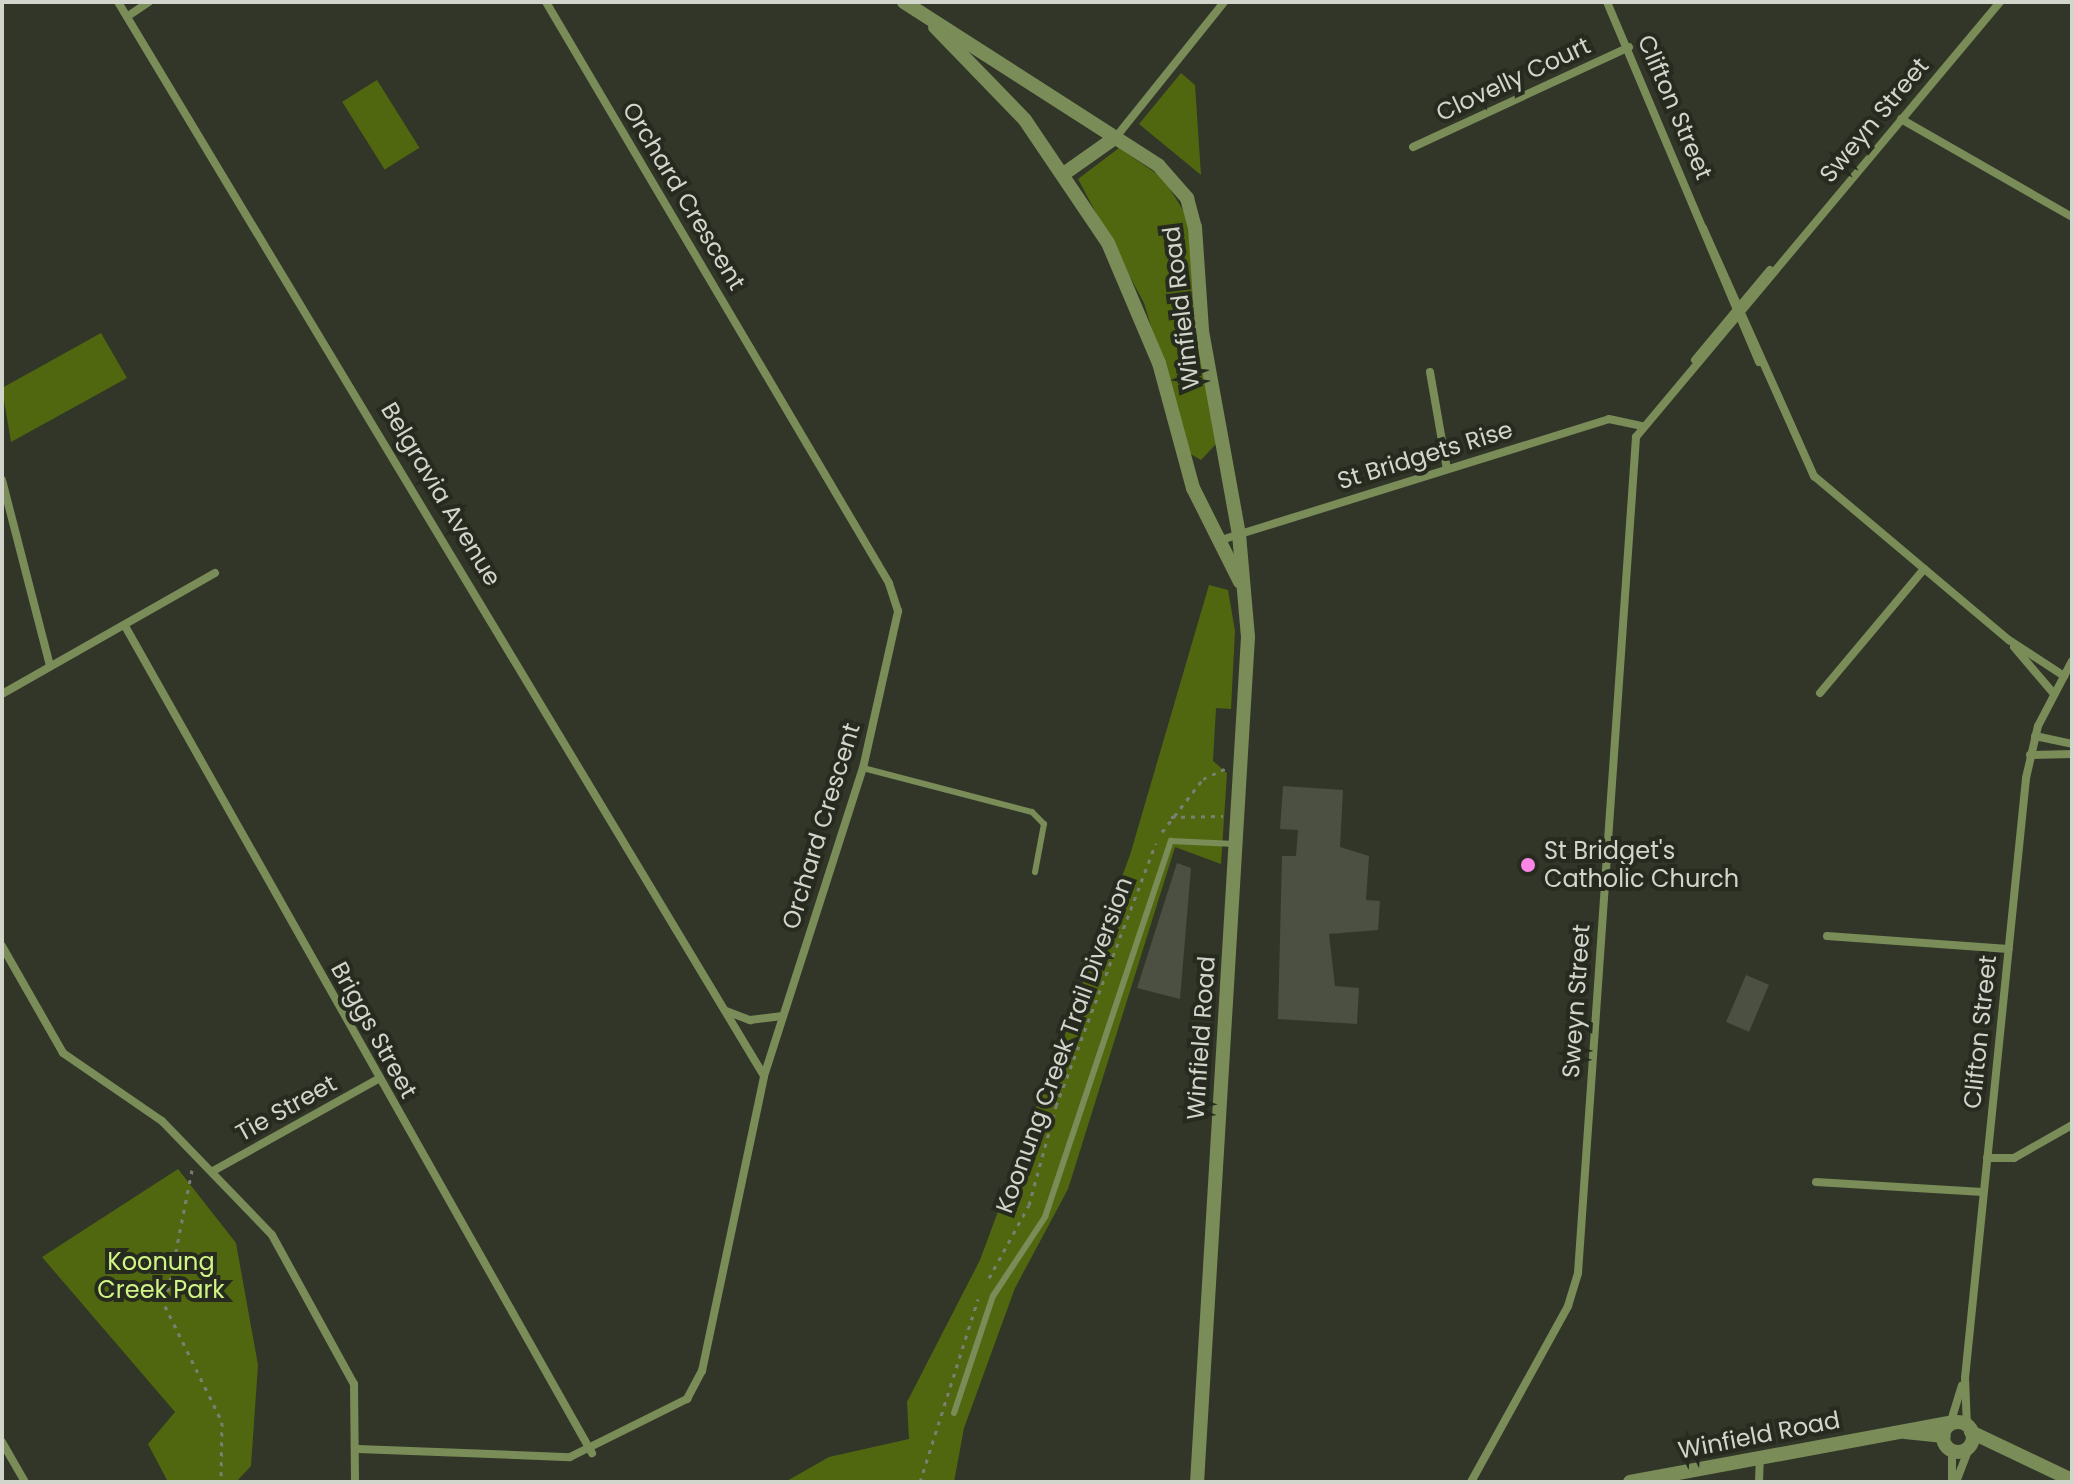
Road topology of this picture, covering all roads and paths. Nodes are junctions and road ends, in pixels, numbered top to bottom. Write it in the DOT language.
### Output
graph roads {
  1 [pos="118,2"];
  2 [pos="149,2"];
  3 [pos="546,2"];
  4 [pos="904,2"];
  5 [pos="1224,2"];
  6 [pos="1607,2"];
  7 [pos="2000,2"];
  8 [pos="920,6"];
  9 [pos="131,14"];
  10 [pos="1629,47"];
  11 [pos="1901,119"];
  12 [pos="1116,137"];
  13 [pos="1413,147"];
  14 [pos="1065,173"];
  15 [pos="2072,216"];
  16 [pos="1703,228"];
  17 [pos="1779,263"];
  18 [pos="1741,300"];
  19 [pos="1732,310"];
  20 [pos="1745,311"];
  21 [pos="1737,321"];
  22 [pos="1688,371"];
  23 [pos="1430,372"];
  24 [pos="1765,372"];
  25 [pos="1641,426"];
  26 [pos="1447,469"];
  27 [pos="2,480"];
  28 [pos="1239,534"];
  29 [pos="1221,540"];
  30 [pos="1924,569"];
  31 [pos="215,573"];
  32 [pos="1246,597"];
  33 [pos="125,626"];
  34 [pos="2009,640"];
  35 [pos="2072,661"];
  36 [pos="50,666"];
  37 [pos="2064,676"];
  38 [pos="1820,693"];
  39 [pos="2,694"];
  40 [pos="2054,694"];
  41 [pos="2035,736"];
  42 [pos="2072,744"];
  43 [pos="2072,754"];
  44 [pos="2030,755"];
  45 [pos="863,768"];
  46 [pos="1240,769"];
  47 [pos="1237,816"];
  48 [pos="1171,817"];
  49 [pos="1235,844"];
  50 [pos="1035,872"];
  51 [pos="1827,936"];
  52 [pos="2,946"];
  53 [pos="2009,949"];
  54 [pos="725,1011"];
  55 [pos="783,1016"];
  56 [pos="764,1076"];
  57 [pos="378,1079"];
  58 [pos="2072,1125"];
  59 [pos="197,1154"];
  60 [pos="1987,1158"];
  61 [pos="213,1171"];
  62 [pos="1816,1182"];
  63 [pos="1983,1192"];
  64 [pos="985,1285"];
  65 [pos="980,1294"];
  66 [pos="1965,1378"];
  67 [pos="954,1413"];
  68 [pos="1969,1430"];
  69 [pos="1949,1432"];
  70 [pos="2,1442"];
  71 [pos="358,1449"];
  72 [pos="1969,1450"];
  73 [pos="592,1453"];
  74 [pos="1760,1457"];
  75 [pos="2023,1459"];
  76 [pos="2072,1480"];
  77 [pos="25,1482"];
  78 [pos="221,1482"];
  79 [pos="355,1482"];
  80 [pos="920,1482"];
  81 [pos="1197,1482"];
  82 [pos="1471,1482"];
  83 [pos="1630,1482"];
  84 [pos="1759,1482"];
  85 [pos="1954,1482"];
  1 -- 9 [label="street, Belgravia Avenue"];
  2 -- 9 [label="street"];
  3 -- 45 [label="street, Orchard Crescent"];
  4 -- 8 [label="street, Winfield Road"];
  5 -- 12 [label="street"];
  6 -- 10 [label="street, Clifton Street"];
  7 -- 11 [label="street, Sweyn Street"];
  8 -- 12 [label="street, Winfield Road"];
  8 -- 14 [label="street, Winfield Road"];
  9 -- 54 [label="street, Belgravia Avenue"];
  10 -- 13 [label="street, Clovelly Court"];
  10 -- 16 [label="street, Clifton Street"];
  11 -- 15 [label="street"];
  11 -- 17 [label="street, Sweyn Street"];
  12 -- 14 [label="street"];
  12 -- 28 [label="street, Winfield Road"];
  14 -- 29 [label="street, Winfield Road"];
  16 -- 18 [label="street, Clifton Street"];
  16 -- 19 [label="street, Clifton Street"];
  17 -- 18 [label="street, Sweyn Street"];
  17 -- 20 [label="street, Sweyn Street"];
  18 -- 19 [label="street, Sweyn Street"];
  18 -- 20 [label="street, Clifton Street"];
  19 -- 21 [label="street, Clifton Street"];
  19 -- 22 [label="street, Sweyn Street"];
  20 -- 21 [label="street, Sweyn Street"];
  20 -- 24 [label="street, Clifton Street"];
  21 -- 22 [label="street, Sweyn Street"];
  21 -- 24 [label="street, Clifton Street"];
  22 -- 25 [label="street, Sweyn Street"];
  23 -- 26 [label="street"];
  24 -- 30 [label="street, Clifton Street"];
  25 -- 26 [label="street, St Bridgets Rise"];
  25 -- 82 [label="street, Sweyn Street"];
  26 -- 28 [label="street, St Bridgets Rise"];
  27 -- 36 [label="street"];
  28 -- 29 [label="street, St Bridgets Rise"];
  28 -- 32 [label="street, Winfield Road"];
  29 -- 32 [label="street, Winfield Road"];
  30 -- 34 [label="street, Clifton Street"];
  30 -- 38 [label="street"];
  31 -- 33 [label="street"];
  32 -- 46 [label="street, Winfield Road"];
  33 -- 36 [label="street"];
  33 -- 57 [label="street, Briggs Street"];
  34 -- 37 [label="street, Clifton Street"];
  34 -- 40 [label="street, Clifton Street"];
  35 -- 37 [label="street"];
  36 -- 39 [label="street"];
  37 -- 40 [label="street, Clifton Street"];
  40 -- 41 [label="street, Clifton Street"];
  41 -- 42 [label="street"];
  41 -- 44 [label="street, Clifton Street"];
  43 -- 44 [label="street"];
  44 -- 53 [label="street, Clifton Street"];
  45 -- 50 [label="lane"];
  45 -- 55 [label="street, Orchard Crescent"];
  46 -- 47 [label="street, Winfield Road"];
  46 -- 48 [label="path, Koonung Creek Trail Diversion"];
  47 -- 48 [label="path"];
  47 -- 49 [label="street, Winfield Road"];
  48 -- 64 [label="path, Koonung Creek Trail Diversion"];
  49 -- 67 [label="lane"];
  49 -- 81 [label="street, Winfield Road"];
  51 -- 53 [label="street"];
  52 -- 59 [label="street"];
  53 -- 60 [label="street, Clifton Street"];
  54 -- 55 [label="street"];
  54 -- 56 [label="street, Belgravia Avenue"];
  55 -- 56 [label="street, Orchard Crescent"];
  56 -- 73 [label="street, Orchard Crescent"];
  57 -- 61 [label="street, Tie Street"];
  57 -- 73 [label="street, Briggs Street"];
  58 -- 60 [label="street"];
  59 -- 61 [label="street"];
  59 -- 78 [label="path"];
  60 -- 63 [label="street, Clifton Street"];
  61 -- 71 [label="street"];
  62 -- 63 [label="street"];
  63 -- 66 [label="street, Clifton Street"];
  65 -- 80 [label="path"];
  66 -- 68 [label="street, Clifton Street"];
  66 -- 69 [label="street, Clifton Street"];
  68 -- 69 [label="street"];
  68 -- 72 [label="street"];
  68 -- 75 [label="street"];
  69 -- 72 [label="street"];
  69 -- 74 [label="street, Winfield Road"];
  69 -- 85 [label="street, Clifton Street"];
  70 -- 77 [label="street"];
  71 -- 73 [label="street"];
  71 -- 79 [label="street"];
  72 -- 75 [label="street"];
  72 -- 85 [label="street, Clifton Street"];
  74 -- 83 [label="street, Winfield Road"];
  74 -- 84 [label="street"];
  75 -- 76 [label="street"];
}
